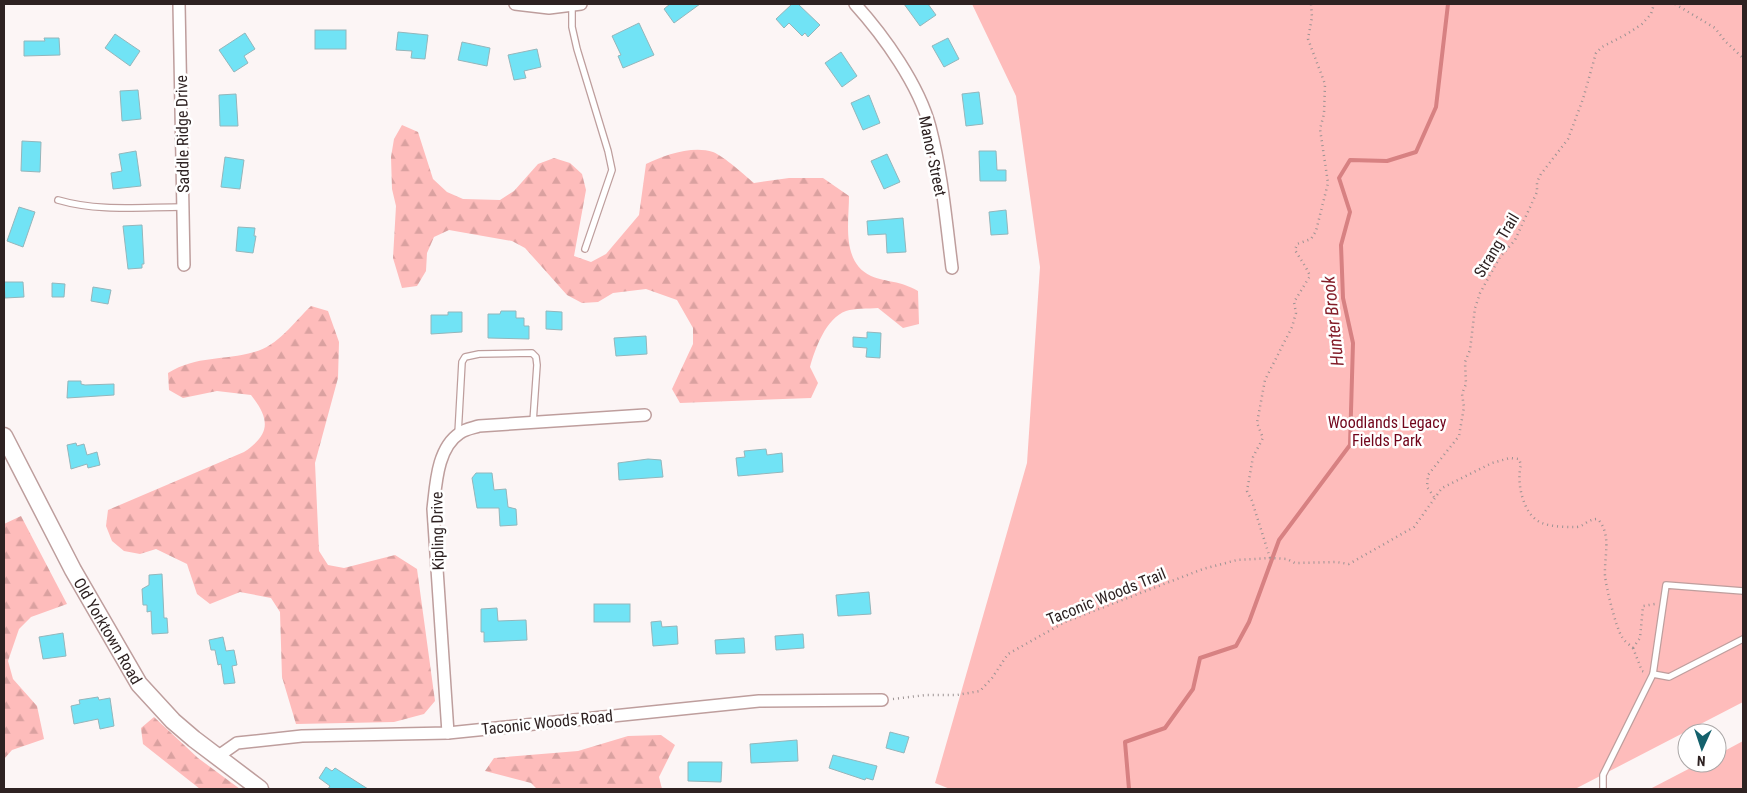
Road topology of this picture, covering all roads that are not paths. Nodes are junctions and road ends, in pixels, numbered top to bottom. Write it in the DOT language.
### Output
graph roads {
  1 [pos="178,4"];
  2 [pos="515,4"];
  3 [pos="855,4"];
  4 [pos="576,5"];
  5 [pos="58,200"];
  6 [pos="183,207"];
  7 [pos="585,249"];
  8 [pos="184,265"];
  9 [pos="952,268"];
  10 [pos="645,415"];
  11 [pos="534,422"];
  12 [pos="458,434"];
  13 [pos="4,436"];
  14 [pos="1743,591"];
  15 [pos="1743,639"];
  16 [pos="1653,674"];
  17 [pos="882,700"];
  18 [pos="448,733"];
  19 [pos="217,756"];
  20 [pos="260,789"];
  21 [pos="1603,789"];
  1 -- 6 [label="street, Saddle Ridge Drive"];
  2 -- 4 [label="street"];
  3 -- 9 [label="street, Manor Street"];
  4 -- 7 [label="lane"];
  5 -- 6 [label="lane"];
  6 -- 8 [label="street, Saddle Ridge Drive"];
  10 -- 11 [label="street"];
  11 -- 12 [label="street"];
  11 -- 12 [label="lane"];
  12 -- 18 [label="street, Kipling Drive"];
  13 -- 19 [label="main road, Old Yorktown Road"];
  14 -- 16 [label="lane"];
  15 -- 16 [label="lane"];
  16 -- 21 [label="lane"];
  17 -- 18 [label="street, Taconic Woods Road"];
  18 -- 19 [label="street, Taconic Woods Road"];
  19 -- 20 [label="main road, Old Yorktown Road"];
}
